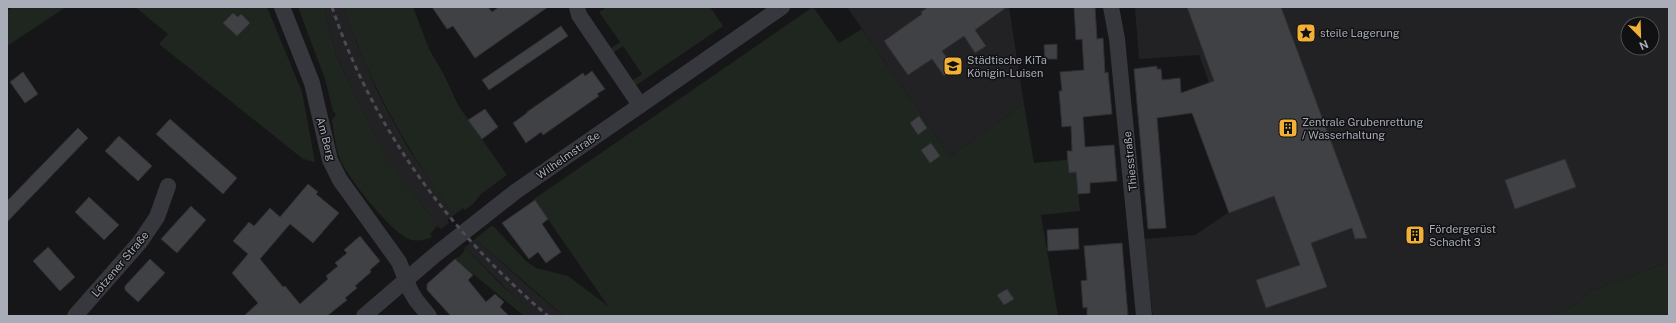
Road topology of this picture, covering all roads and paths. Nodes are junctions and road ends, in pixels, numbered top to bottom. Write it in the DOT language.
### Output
graph roads {
  1 [pos="282,7"];
  2 [pos="578,7"];
  3 [pos="782,7"];
  4 [pos="1111,7"];
  5 [pos="640,105"];
  6 [pos="168,186"];
  7 [pos="406,279"];
  8 [pos="75,316"];
  9 [pos="364,316"];
  10 [pos="429,316"];
  11 [pos="1144,316"];
  1 -- 7 [label="street, Am Berg"];
  2 -- 5 [label="street"];
  3 -- 5 [label="street, Wilhelmstraße"];
  4 -- 11 [label="street, Thiesstraße"];
  5 -- 7 [label="street, Wilhelmstraße"];
  6 -- 8 [label="street, Lötzener Straße"];
  7 -- 9 [label="street, Wilhelmstraße"];
  7 -- 10 [label="street, Am Berg"];
}
